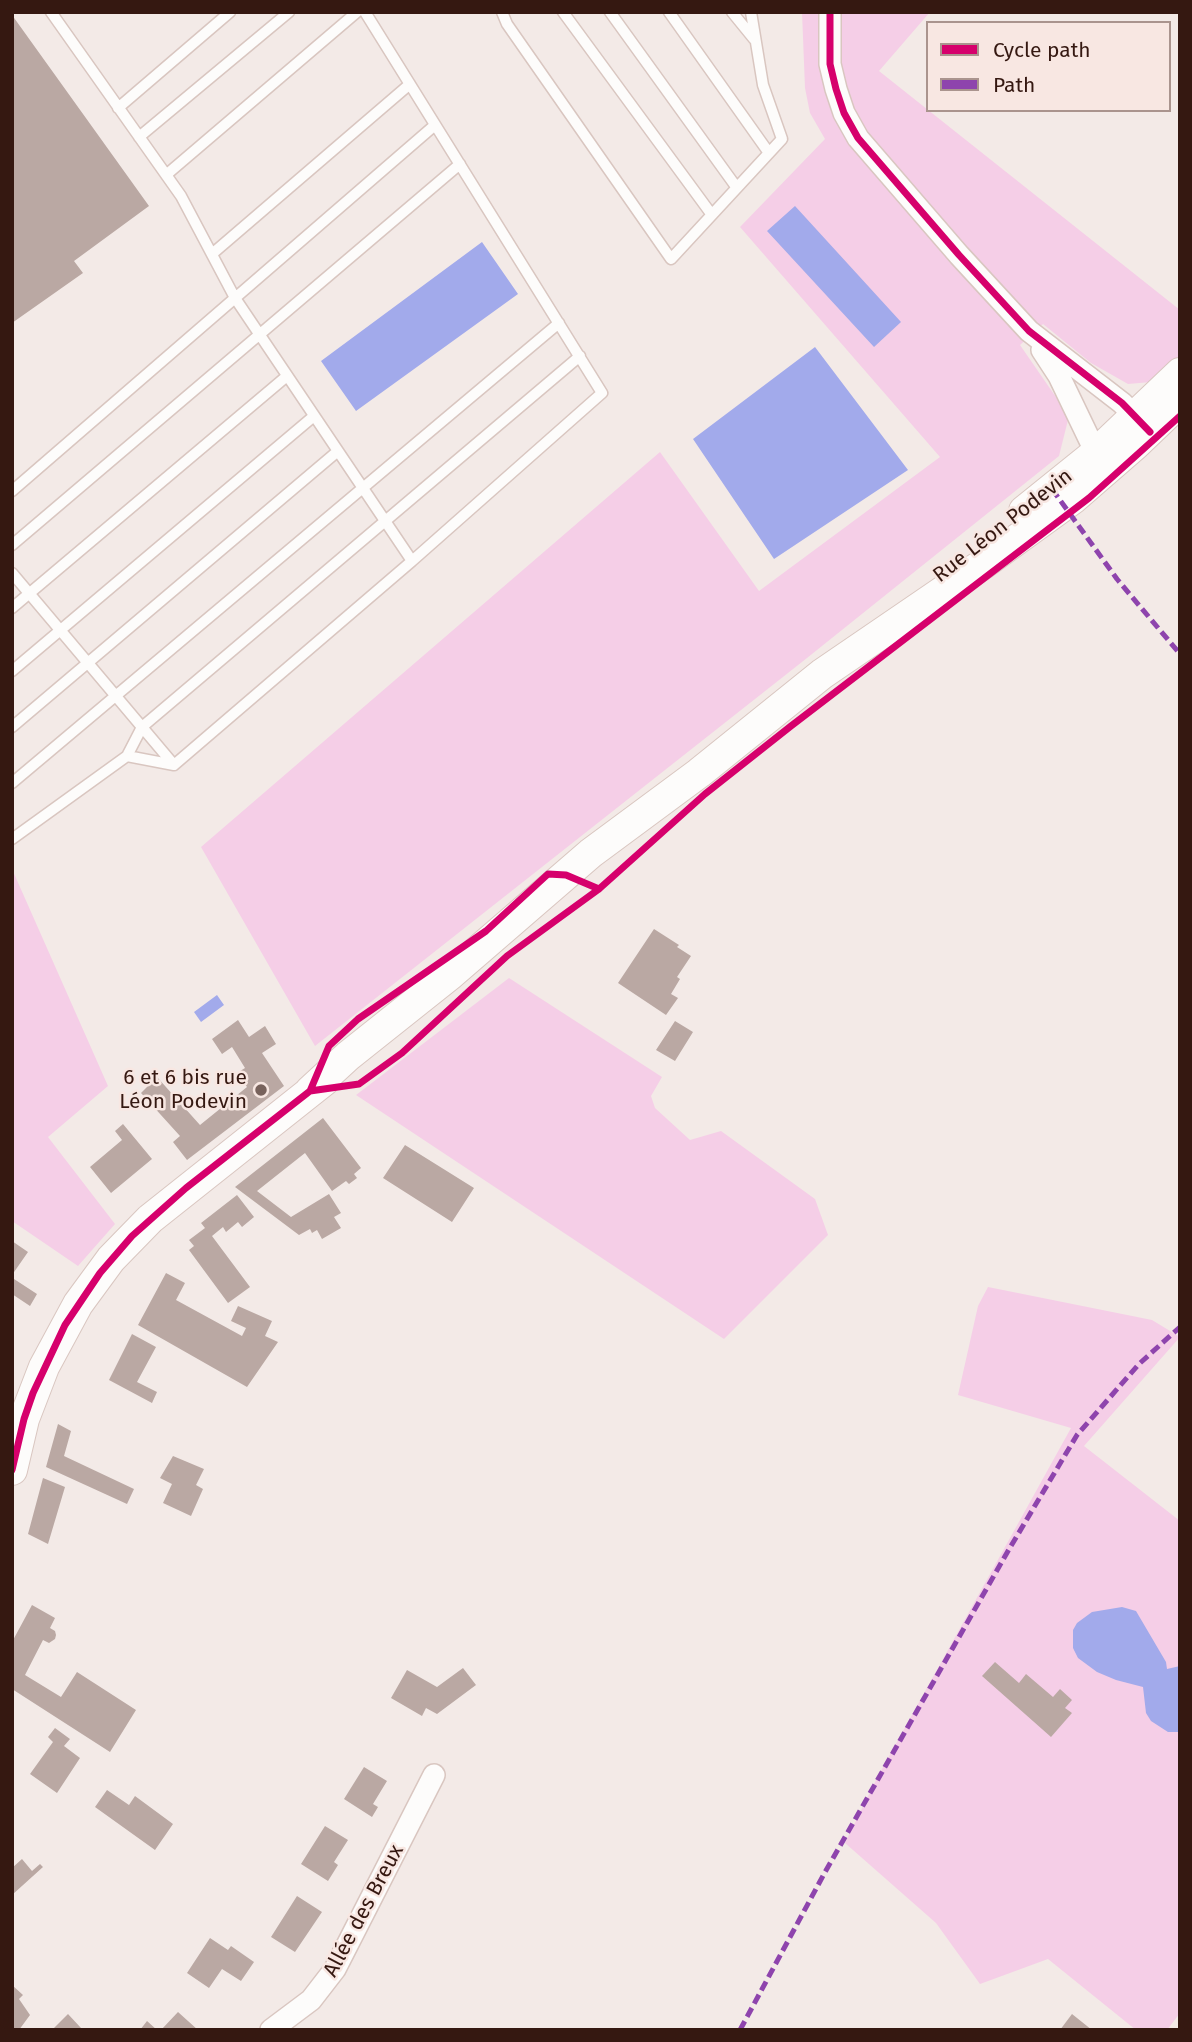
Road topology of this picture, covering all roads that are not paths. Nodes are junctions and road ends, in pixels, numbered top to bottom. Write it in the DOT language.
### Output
graph roads {
  1 [pos="51,12"];
  2 [pos="230,12"];
  3 [pos="289,12"];
  4 [pos="357,12"];
  5 [pos="365,12"];
  6 [pos="502,12"];
  7 [pos="563,12"];
  8 [pos="610,12"];
  9 [pos="669,12"];
  10 [pos="733,12"];
  11 [pos="751,12"];
  12 [pos="830,12"];
  13 [pos="755,41"];
  14 [pos="410,84"];
  15 [pos="118,108"];
  16 [pos="435,125"];
  17 [pos="139,137"];
  18 [pos="769,153"];
  19 [pos="460,164"];
  20 [pos="166,175"];
  21 [pos="737,188"];
  22 [pos="712,215"];
  23 [pos="212,254"];
  24 [pos="235,298"];
  25 [pos="559,323"];
  26 [pos="1029,331"];
  27 [pos="260,335"];
  28 [pos="580,356"];
  29 [pos="1180,373"];
  30 [pos="288,376"];
  31 [pos="1180,402"];
  32 [pos="314,416"];
  33 [pos="1143,424"];
  34 [pos="338,451"];
  35 [pos="1104,459"];
  36 [pos="363,488"];
  37 [pos="12,491"];
  38 [pos="385,522"];
  39 [pos="12,545"];
  40 [pos="412,561"];
  41 [pos="12,573"];
  42 [pos="30,594"];
  43 [pos="12,608"];
  44 [pos="61,631"];
  45 [pos="88,663"];
  46 [pos="12,671"];
  47 [pos="116,696"];
  48 [pos="12,727"];
  49 [pos="142,727"];
  50 [pos="127,756"];
  51 [pos="174,765"];
  52 [pos="12,783"];
  53 [pos="12,839"];
  54 [pos="12,1469"];
  55 [pos="434,1775"];
  56 [pos="271,2030"];
  1 -- 15 [label="lane"];
  2 -- 15 [label="lane"];
  3 -- 17 [label="lane"];
  4 -- 20 [label="lane"];
  5 -- 14 [label="lane"];
  6 -- 22 [label="lane"];
  7 -- 22 [label="lane"];
  8 -- 21 [label="lane"];
  9 -- 18 [label="lane"];
  10 -- 13 [label="lane"];
  11 -- 13 [label="lane"];
  12 -- 26 [label="street"];
  13 -- 18 [label="lane"];
  14 -- 16 [label="lane"];
  14 -- 23 [label="lane"];
  15 -- 17 [label="lane"];
  16 -- 19 [label="lane"];
  16 -- 24 [label="lane"];
  17 -- 20 [label="lane"];
  18 -- 21 [label="lane"];
  19 -- 25 [label="lane"];
  19 -- 27 [label="lane"];
  20 -- 23 [label="lane"];
  21 -- 22 [label="lane"];
  23 -- 24 [label="lane"];
  24 -- 27 [label="lane"];
  24 -- 37 [label="lane"];
  25 -- 28 [label="lane"];
  25 -- 36 [label="lane"];
  26 -- 33 [label="street"];
  26 -- 35 [label="street"];
  27 -- 30 [label="lane"];
  27 -- 39 [label="lane"];
  28 -- 38 [label="lane"];
  28 -- 40 [label="lane"];
  29 -- 33 [label="main road, Rue Léon Podevin"];
  30 -- 32 [label="lane"];
  30 -- 42 [label="lane"];
  31 -- 33 [label="main road, Rue Léon Podevin"];
  32 -- 34 [label="lane"];
  32 -- 44 [label="lane"];
  33 -- 35 [label="main road, Rue Léon Podevin"];
  34 -- 36 [label="lane"];
  34 -- 45 [label="lane"];
  35 -- 54 [label="main road, Rue Léon Podevin"];
  36 -- 38 [label="lane"];
  36 -- 47 [label="lane"];
  38 -- 40 [label="lane"];
  38 -- 49 [label="lane"];
  40 -- 51 [label="lane"];
  41 -- 42 [label="lane"];
  42 -- 43 [label="lane"];
  42 -- 44 [label="lane"];
  44 -- 45 [label="lane"];
  44 -- 46 [label="lane"];
  45 -- 47 [label="lane"];
  45 -- 48 [label="lane"];
  47 -- 49 [label="lane"];
  47 -- 52 [label="lane"];
  49 -- 50 [label="lane"];
  49 -- 51 [label="lane"];
  50 -- 51 [label="lane"];
  50 -- 53 [label="lane"];
  55 -- 56 [label="street, Allée des Breux"];
}
